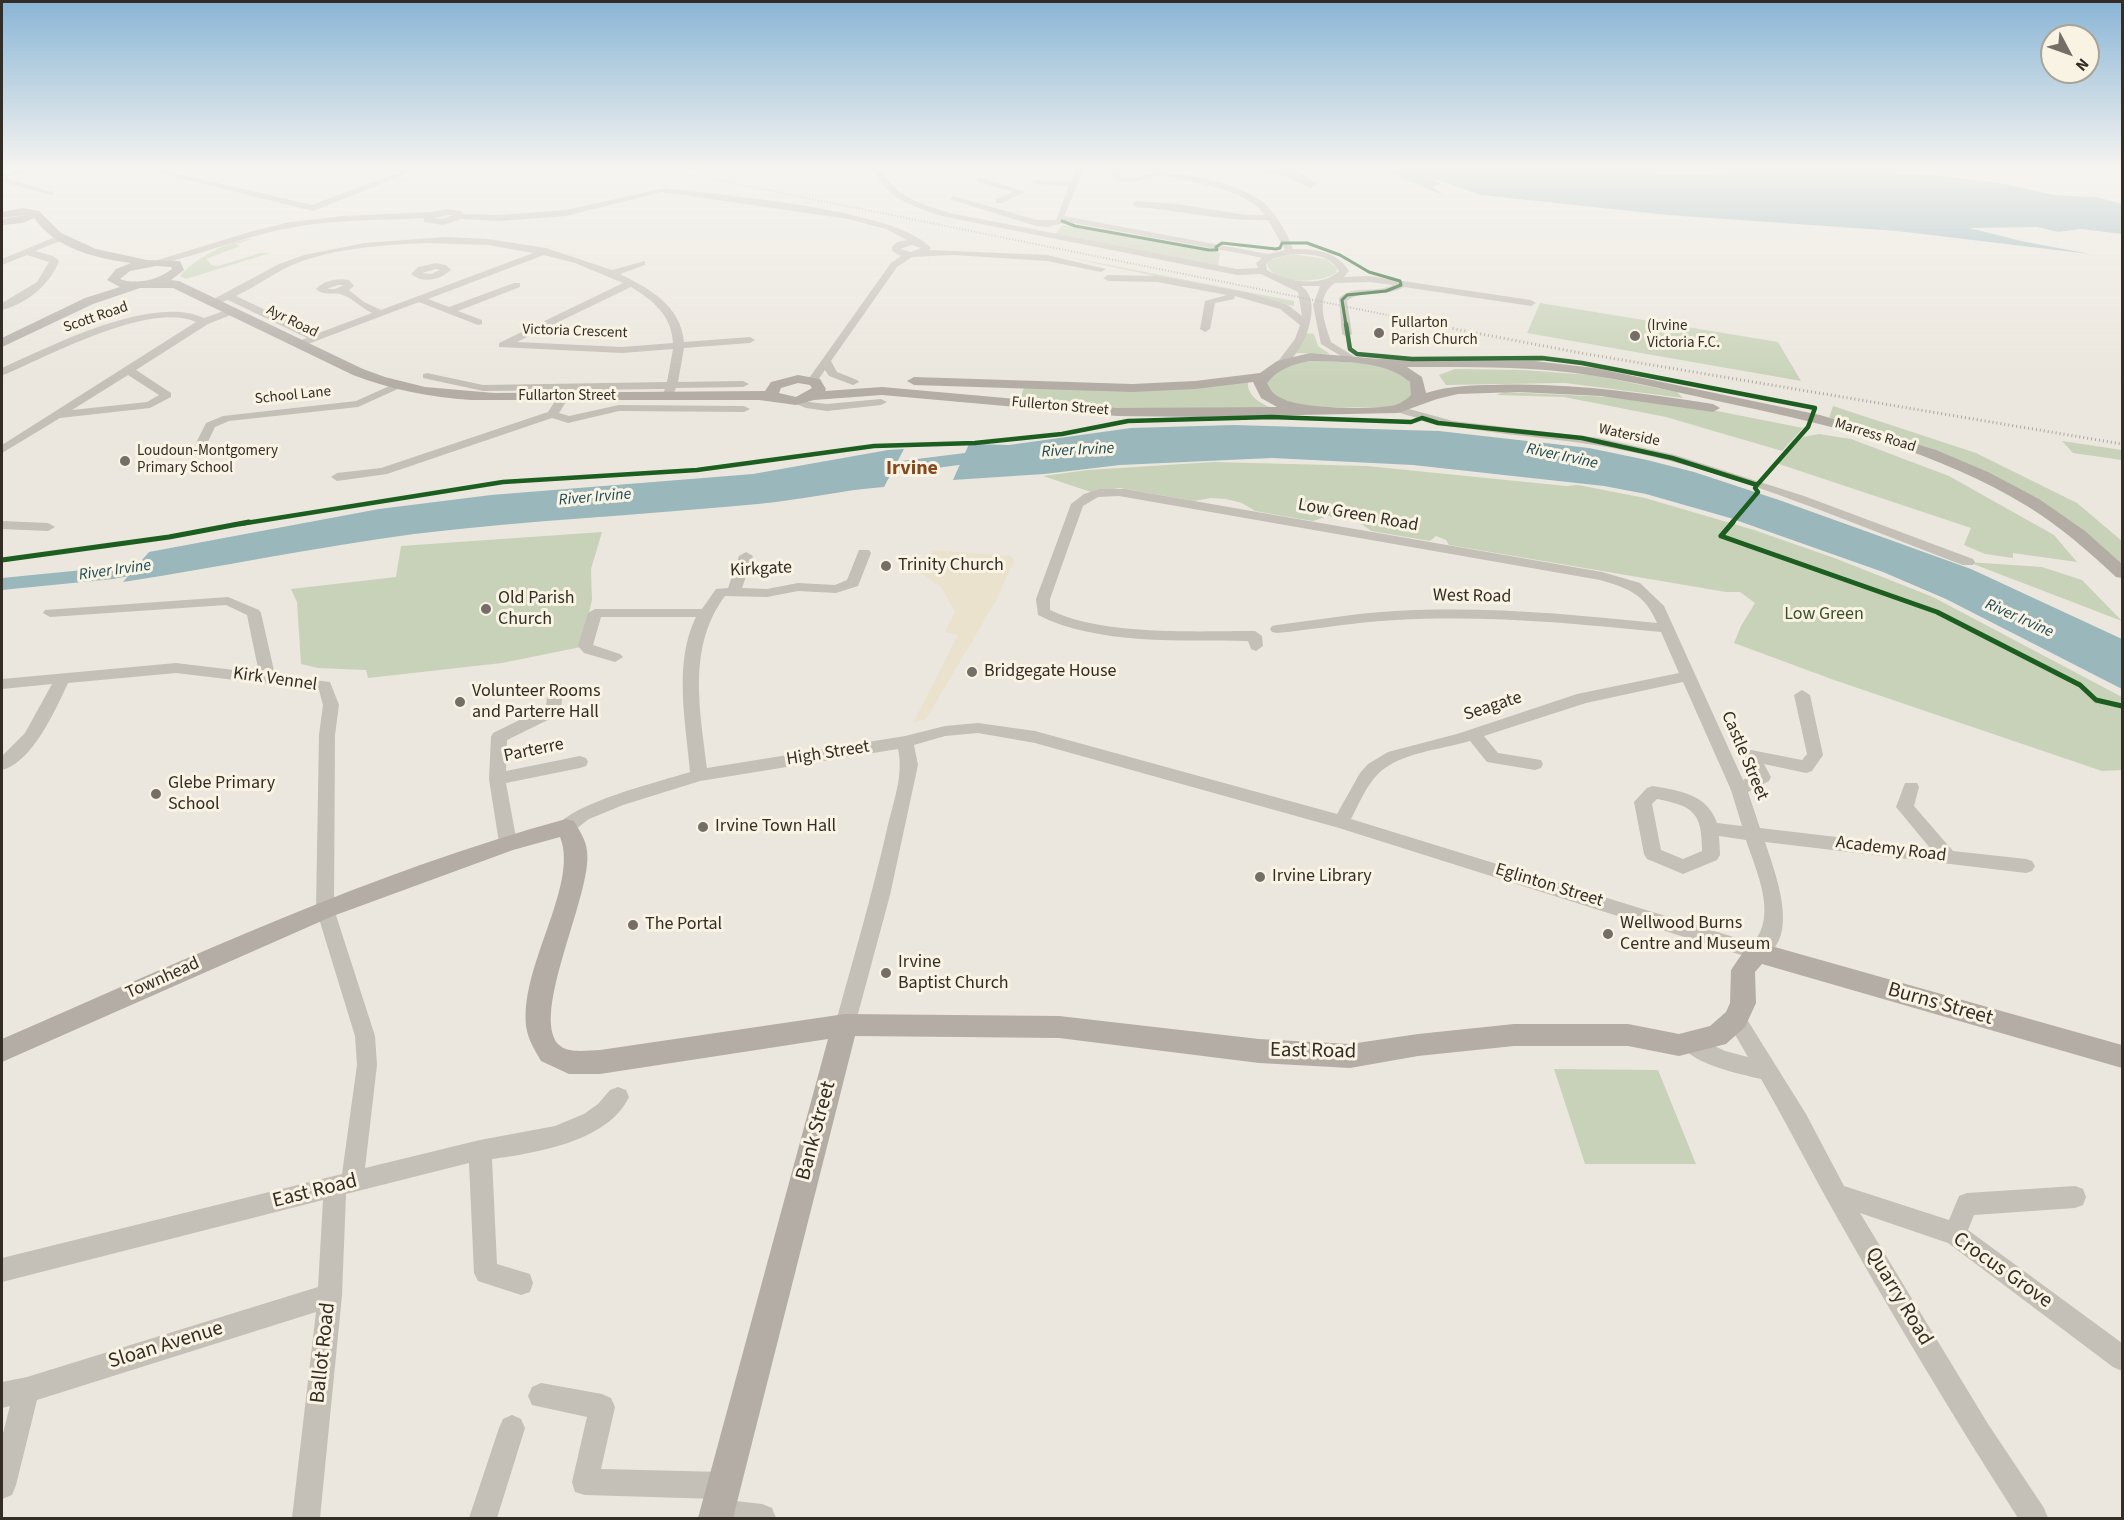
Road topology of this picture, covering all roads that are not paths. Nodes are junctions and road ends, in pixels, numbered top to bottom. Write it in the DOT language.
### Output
graph roads {
  1 [pos="57,241"];
  2 [pos="68,241"];
  3 [pos="230,241"];
  4 [pos="440,241"];
  5 [pos="475,241"];
  6 [pos="902,241"];
  7 [pos="907,241"];
  8 [pos="1073,241"];
  9 [pos="1187,241"];
  10 [pos="1286,241"];
  11 [pos="226,242"];
  12 [pos="1334,245"];
  13 [pos="919,249"];
  14 [pos="547,251"];
  15 [pos="27,252"];
  16 [pos="1290,252"];
  17 [pos="1320,254"];
  18 [pos="101,255"];
  19 [pos="1268,257"];
  20 [pos="2,262"];
  21 [pos="154,262"];
  22 [pos="1073,262"];
  23 [pos="642,263"];
  24 [pos="1344,267"];
  25 [pos="1101,269"];
  26 [pos="1263,271"];
  27 [pos="1088,272"];
  28 [pos="441,274"];
  29 [pos="610,274"];
  30 [pos="176,275"];
  31 [pos="1108,278"];
  32 [pos="113,279"];
  33 [pos="1369,279"];
  34 [pos="1281,280"];
  35 [pos="1333,281"];
  36 [pos="464,282"];
  37 [pos="144,283"];
  38 [pos="631,283"];
  39 [pos="517,285"];
  40 [pos="1401,285"];
  41 [pos="1207,288"];
  42 [pos="343,290"];
  43 [pos="1249,296"];
  44 [pos="229,297"];
  45 [pos="419,299"];
  46 [pos="89,301"];
  47 [pos="1210,301"];
  48 [pos="213,302"];
  49 [pos="1531,303"];
  50 [pos="2,308"];
  51 [pos="232,311"];
  52 [pos="448,311"];
  53 [pos="381,314"];
  54 [pos="204,322"];
  55 [pos="478,322"];
  56 [pos="1306,325"];
  57 [pos="1205,329"];
  58 [pos="1347,334"];
  59 [pos="316,338"];
  60 [pos="750,340"];
  61 [pos="2,343"];
  62 [pos="300,344"];
  63 [pos="680,345"];
  64 [pos="1351,359"];
  65 [pos="827,363"];
  66 [pos="1381,363"];
  67 [pos="1281,364"];
  68 [pos="128,370"];
  69 [pos="2,372"];
  70 [pos="427,376"];
  71 [pos="1263,377"];
  72 [pos="853,382"];
  73 [pos="396,386"];
  74 [pos="813,387"];
  75 [pos="670,391"];
  76 [pos="773,392"];
  77 [pos="563,398"];
  78 [pos="798,401"];
  79 [pos="881,402"];
  80 [pos="1403,407"];
  81 [pos="744,409"];
  82 [pos="1309,411"];
  83 [pos="552,414"];
  84 [pos="56,415"];
  85 [pos="202,443"];
  86 [pos="2,450"];
  87 [pos="337,477"];
  88 [pos="2,525"];
  89 [pos="48,527"];
  90 [pos="864,553"];
  91 [pos="746,556"];
  92 [pos="1968,562"];
  93 [pos="2121,580"];
  94 [pos="1635,586"];
  95 [pos="734,592"];
  96 [pos="50,613"];
  97 [pos="706,613"];
  98 [pos="1667,628"];
  99 [pos="1277,629"];
  100 [pos="1256,646"];
  101 [pos="615,657"];
  102 [pos="1687,676"];
  103 [pos="63,678"];
  104 [pos="268,678"];
  105 [pos="2,684"];
  106 [pos="556,686"];
  107 [pos="1802,695"];
  108 [pos="1473,734"];
  109 [pos="905,742"];
  110 [pos="580,762"];
  111 [pos="2,764"];
  112 [pos="1535,764"];
  113 [pos="699,774"];
  114 [pos="497,779"];
  115 [pos="1911,787"];
  116 [pos="1739,790"];
  117 [pos="1341,822"];
  118 [pos="566,827"];
  119 [pos="1711,830"];
  120 [pos="1755,834"];
  121 [pos="508,843"];
  122 [pos="1948,857"];
  123 [pos="2026,866"];
  124 [pos="325,909"];
  125 [pos="1757,952"];
  126 [pos="1736,1019"];
  127 [pos="845,1025"];
  128 [pos="1690,1043"];
  129 [pos="2,1051"];
  130 [pos="2122,1057"];
  131 [pos="1768,1072"];
  132 [pos="618,1097"];
  133 [pos="480,1150"];
  134 [pos="344,1184"];
  135 [pos="1836,1194"];
  136 [pos="2075,1197"];
  137 [pos="1955,1234"];
  138 [pos="2,1270"];
  139 [pos="521,1283"];
  140 [pos="330,1295"];
  141 [pos="2122,1358"];
  142 [pos="14,1393"];
  143 [pos="541,1396"];
  144 [pos="512,1428"];
  145 [pos="2,1485"];
  146 [pos="718,1506"];
  147 [pos="306,1518"];
  148 [pos="483,1518"];
  149 [pos="762,1518"];
  150 [pos="2034,1518"];
  1 -- 15 [label="street"];
  2 -- 18 [label="main road"];
  3 -- 11 [label="street"];
  4 -- 44 [label="street"];
  5 -- 14 [label="street"];
  6 -- 13 [label="street"];
  7 -- 13 [label="street"];
  8 -- 26 [label="street"];
  9 -- 19 [label="street"];
  10 -- 16 [label="street"];
  11 -- 21 [label="street"];
  11 -- 30 [label="street"];
  12 -- 17 [label="street"];
  13 -- 22 [label="street"];
  13 -- 65 [label="street"];
  14 -- 29 [label="street"];
  14 -- 36 [label="street"];
  15 -- 20 [label="street"];
  15 -- 50 [label="street"];
  16 -- 17 [label="street"];
  16 -- 19 [label="street"];
  17 -- 24 [label="street"];
  18 -- 21 [label="main road"];
  18 -- 32 [label="main road"];
  19 -- 26 [label="street"];
  21 -- 30 [label="main road"];
  21 -- 32 [label="main road"];
  22 -- 25 [label="street"];
  22 -- 27 [label="street"];
  23 -- 29 [label="street"];
  24 -- 33 [label="street"];
  24 -- 35 [label="street"];
  25 -- 27 [label="street"];
  25 -- 31 [label="street"];
  26 -- 34 [label="street"];
  27 -- 31 [label="street"];
  28 -- 36 [label="street"];
  29 -- 38 [label="street"];
  30 -- 37 [label="main road"];
  30 -- 48 [label="main road, Ayr Road"];
  31 -- 41 [label="street"];
  32 -- 37 [label="main road"];
  32 -- 46 [label="main road"];
  33 -- 35 [label="street"];
  33 -- 40 [label="street"];
  34 -- 35 [label="street"];
  34 -- 56 [label="street"];
  35 -- 64 [label="street"];
  36 -- 45 [label="street"];
  37 -- 46 [label="main road"];
  38 -- 63 [label="street"];
  38 -- 63 [label="street, Victoria Crescent"];
  39 -- 52 [label="street"];
  40 -- 49 [label="street"];
  40 -- 58 [label="street"];
  41 -- 43 [label="street"];
  41 -- 47 [label="street"];
  42 -- 53 [label="street"];
  43 -- 47 [label="street"];
  43 -- 56 [label="street"];
  44 -- 48 [label="street"];
  44 -- 59 [label="street, Ayr Road"];
  45 -- 52 [label="street"];
  45 -- 53 [label="street"];
  46 -- 61 [label="main road"];
  47 -- 57 [label="street"];
  48 -- 51 [label="main road, Ayr Road"];
  51 -- 54 [label="street"];
  51 -- 62 [label="main road, Ayr Road"];
  52 -- 55 [label="street"];
  53 -- 59 [label="street"];
  54 -- 68 [label="street"];
  54 -- 69 [label="street, Scott Road"];
  56 -- 67 [label="street"];
  59 -- 62 [label="street"];
  60 -- 63 [label="street"];
  62 -- 73 [label="main road, Ayr Road"];
  63 -- 75 [label="street"];
  64 -- 66 [label="main road"];
  64 -- 67 [label="main road"];
  65 -- 72 [label="street"];
  65 -- 74 [label="street"];
  66 -- 80 [label="main road"];
  66 -- 93 [label="main road, Marress Road"];
  67 -- 71 [label="main road"];
  68 -- 84 [label="street"];
  68 -- 84 [label="street"];
  70 -- 75 [label="street"];
  71 -- 72 [label="main road, Fullerton Street"];
  71 -- 82 [label="main road"];
  72 -- 74 [label="main road, Fullerton Street"];
  73 -- 77 [label="main road, Fullarton Street"];
  73 -- 85 [label="street, School Lane"];
  74 -- 76 [label="main road"];
  74 -- 78 [label="main road"];
  74 -- 82 [label="main road, Fullerton Street"];
  75 -- 76 [label="main road, Fullarton Street"];
  75 -- 77 [label="main road, Fullarton Street"];
  76 -- 78 [label="main road"];
  77 -- 83 [label="street"];
  78 -- 79 [label="street"];
  80 -- 82 [label="main road, Fullerton Street"];
  80 -- 92 [label="street, Waterside"];
  80 -- 93 [label="main road, Marress Road"];
  81 -- 83 [label="street"];
  83 -- 87 [label="street"];
  84 -- 86 [label="street"];
  88 -- 89 [label="street"];
  90 -- 95 [label="street, Kirkgate"];
  91 -- 95 [label="street"];
  94 -- 98 [label="street, Castle Street"];
  94 -- 100 [label="street, Low Green Road"];
  95 -- 97 [label="street, Kirkgate"];
  96 -- 104 [label="street"];
  97 -- 101 [label="street"];
  97 -- 113 [label="street, Kirkgate"];
  98 -- 99 [label="street, West Road"];
  98 -- 102 [label="street, Castle Street"];
  102 -- 108 [label="street, Seagate"];
  102 -- 116 [label="street, Castle Street"];
  103 -- 104 [label="street, Kirk Vennel"];
  103 -- 105 [label="street, Kirk Vennel"];
  103 -- 111 [label="street"];
  104 -- 124 [label="street, Kirk Vennel"];
  106 -- 114 [label="street, Parterre"];
  107 -- 116 [label="street"];
  108 -- 112 [label="street"];
  108 -- 117 [label="street, Seagate"];
  109 -- 113 [label="street, High Street"];
  109 -- 117 [label="street, High Street"];
  109 -- 127 [label="street, Bank Street"];
  110 -- 114 [label="street, Parterre"];
  113 -- 118 [label="street, High Street"];
  114 -- 121 [label="street, Parterre"];
  115 -- 122 [label="street"];
  116 -- 120 [label="street, Castle Street"];
  117 -- 125 [label="street, Eglinton Street"];
  118 -- 121 [label="main road, High Street"];
  118 -- 127 [label="main road, East Road"];
  119 -- 119 [label="street"];
  119 -- 120 [label="street, Academy Road"];
  120 -- 122 [label="street, Academy Road"];
  120 -- 125 [label="street, Castle Street"];
  121 -- 124 [label="main road, High Street"];
  122 -- 123 [label="street, Academy Road"];
  124 -- 129 [label="main road, Townhead"];
  124 -- 134 [label="street, Ballot Road"];
  125 -- 126 [label="main road"];
  125 -- 130 [label="main road, Burns Street"];
  126 -- 128 [label="main road, East Road"];
  126 -- 131 [label="street, Quarry Road"];
  127 -- 128 [label="main road, East Road"];
  127 -- 146 [label="main road, Bank Street"];
  128 -- 131 [label="street"];
  131 -- 135 [label="street, Quarry Road"];
  132 -- 133 [label="street, East Road"];
  133 -- 134 [label="street, East Road"];
  133 -- 139 [label="street"];
  134 -- 138 [label="street, East Road"];
  134 -- 140 [label="street, Ballot Road"];
  135 -- 137 [label="street, Crocus Grove"];
  135 -- 150 [label="street, Quarry Road"];
  136 -- 137 [label="street"];
  137 -- 141 [label="street, Crocus Grove"];
  140 -- 142 [label="street, Sloan Avenue"];
  140 -- 147 [label="street, Ballot Road"];
  142 -- 145 [label="street"];
  143 -- 146 [label="street"];
  144 -- 148 [label="street"];
  146 -- 149 [label="street"];
}
